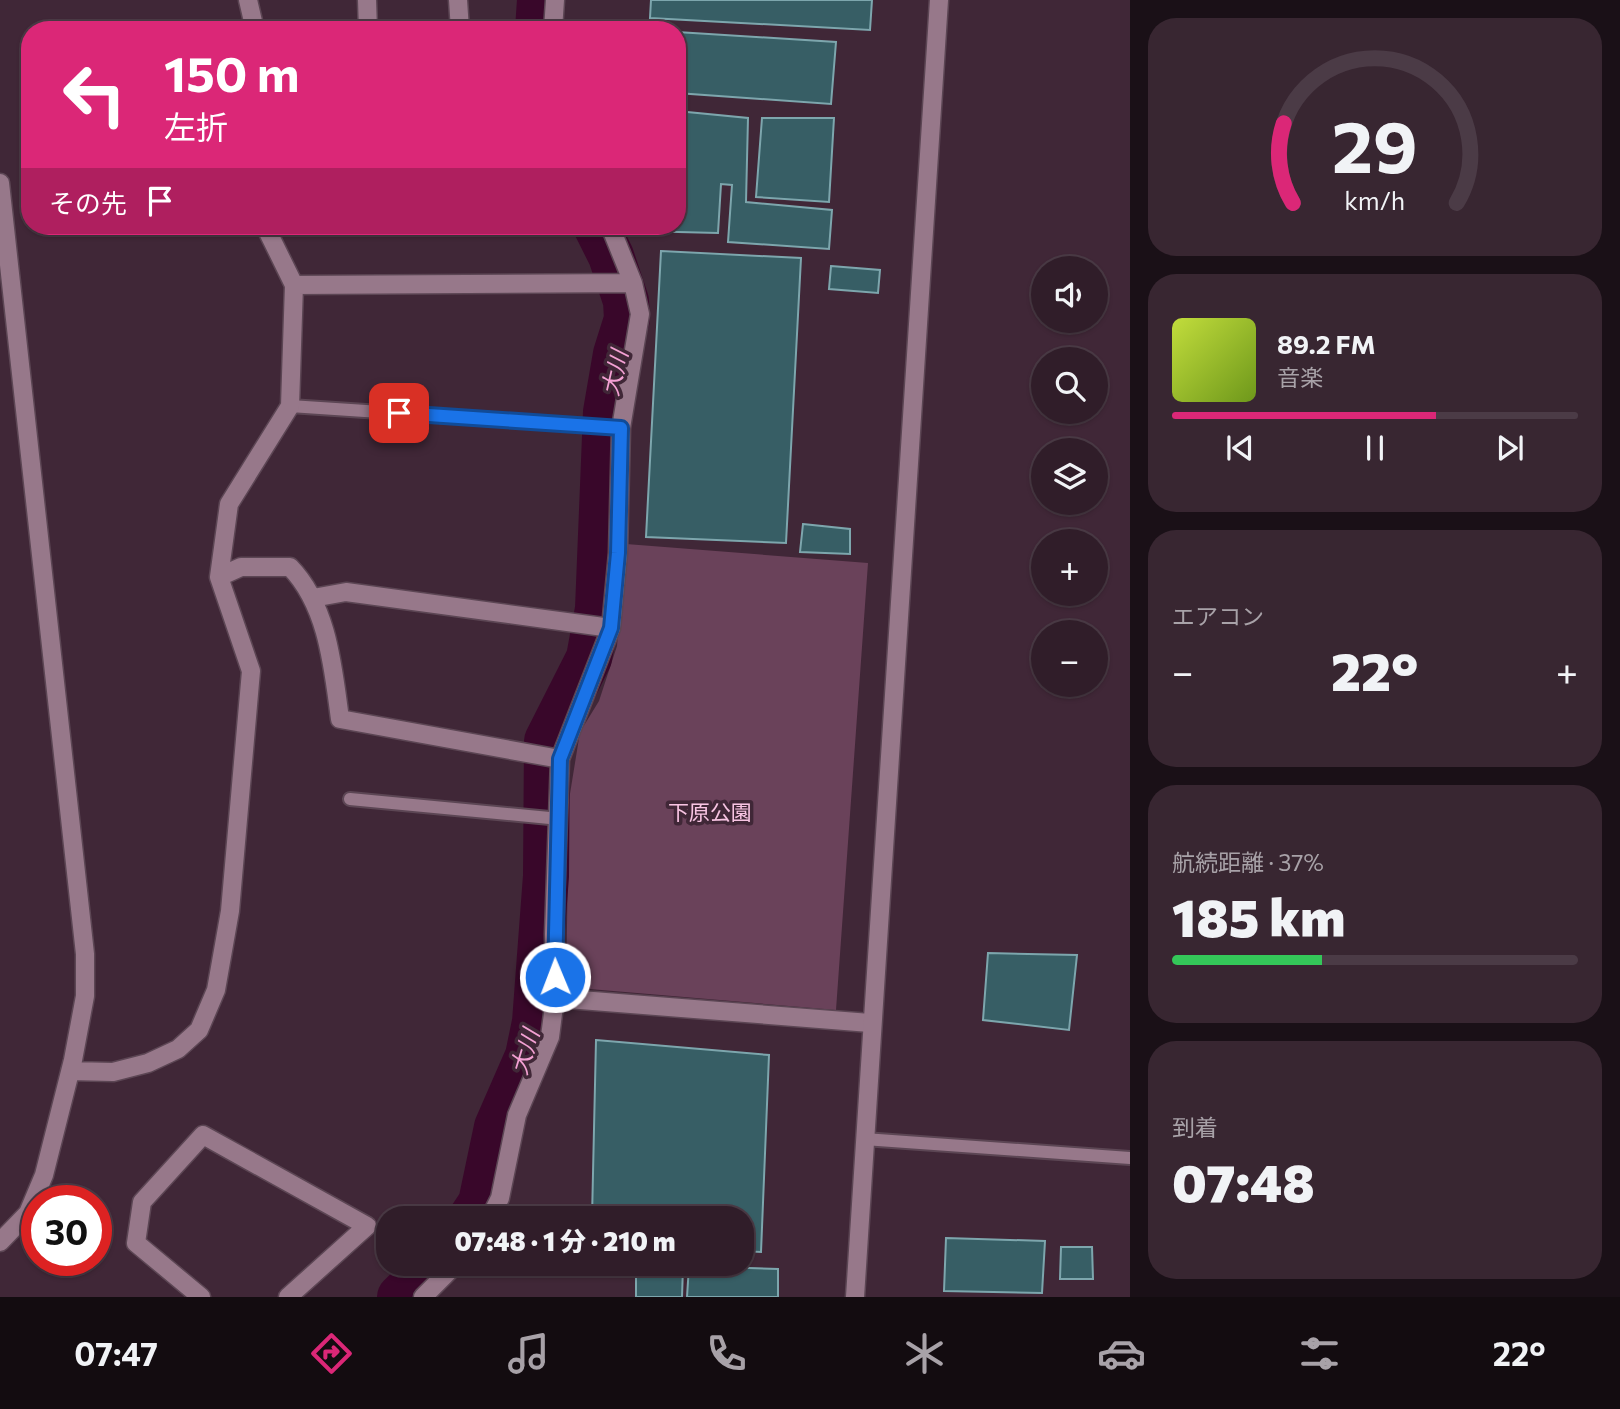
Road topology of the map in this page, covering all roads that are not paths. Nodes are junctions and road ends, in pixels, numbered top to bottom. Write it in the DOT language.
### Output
graph roads {
  1 [pos="248,0"];
  2 [pos="367,0"];
  3 [pos="458,0"];
  4 [pos="555,0"];
  5 [pos="939,0"];
  6 [pos="253,21"];
  7 [pos="368,21"];
  8 [pos="459,21"];
  9 [pos="554,21"];
  10 [pos="0,183"];
  11 [pos="269,235"];
  12 [pos="613,235"];
  13 [pos="632,283"];
  14 [pos="294,285"];
  15 [pos="290,406"];
  16 [pos="620,428"];
  17 [pos="219,577"];
  18 [pos="313,598"];
  19 [pos="610,628"];
  20 [pos="559,759"];
  21 [pos="349,799"];
  22 [pos="560,819"];
  23 [pos="555,998"];
  24 [pos="870,1023"];
  25 [pos="70,1071"];
  26 [pos="864,1139"];
  27 [pos="1130,1158"];
  28 [pos="496,1206"];
  29 [pos="0,1242"];
  30 [pos="444,1276"];
  31 [pos="201,1297"];
  32 [pos="288,1297"];
  33 [pos="423,1297"];
  34 [pos="855,1297"];
  1 -- 6 [label="street"];
  2 -- 7 [label="street"];
  3 -- 8 [label="street"];
  4 -- 9 [label="street"];
  5 -- 24 [label="street"];
  10 -- 25 [label="street"];
  11 -- 14 [label="street"];
  12 -- 13 [label="street"];
  13 -- 14 [label="street"];
  13 -- 16 [label="street"];
  14 -- 15 [label="street"];
  15 -- 16 [label="lane"];
  15 -- 17 [label="street"];
  16 -- 19 [label="street"];
  17 -- 18 [label="street"];
  17 -- 25 [label="street"];
  18 -- 19 [label="street"];
  18 -- 20 [label="street"];
  19 -- 20 [label="street"];
  20 -- 22 [label="street"];
  21 -- 22 [label="lane"];
  22 -- 23 [label="street"];
  23 -- 24 [label="street"];
  23 -- 28 [label="street"];
  24 -- 26 [label="street"];
  25 -- 29 [label="street"];
  26 -- 27 [label="lane"];
  26 -- 34 [label="street"];
  30 -- 33 [label="street"];
  31 -- 32 [label="street"];
}
